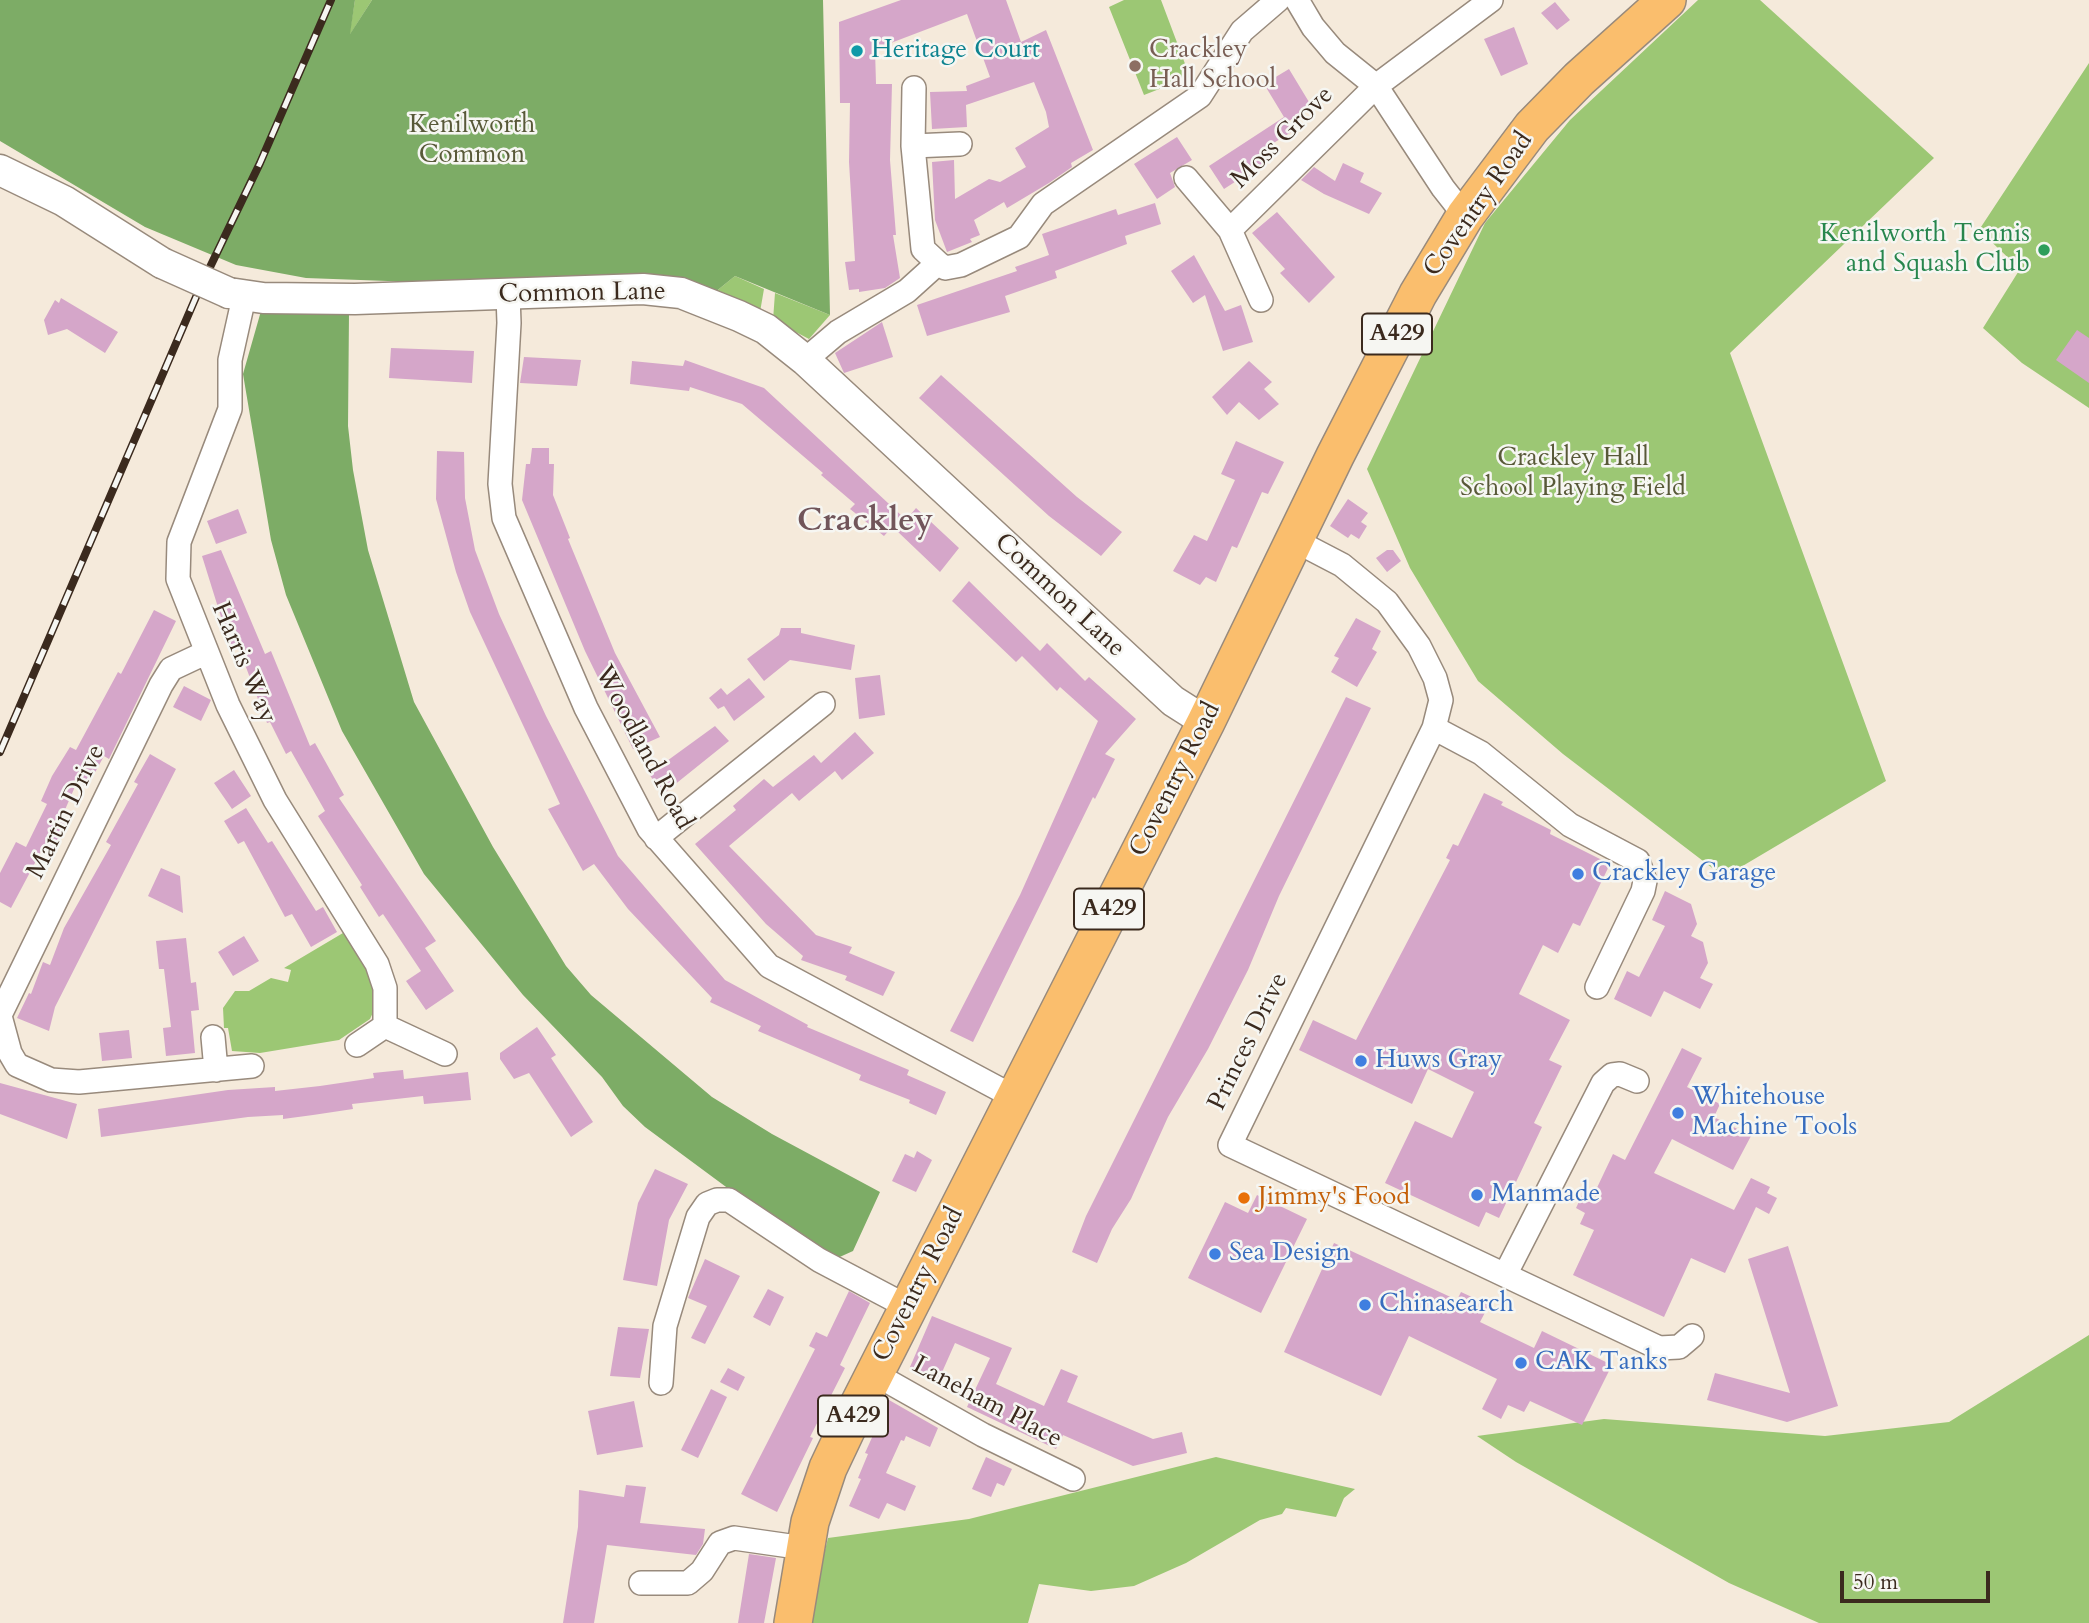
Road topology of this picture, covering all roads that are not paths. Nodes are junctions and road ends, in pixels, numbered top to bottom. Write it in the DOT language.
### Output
graph roads {
  1 [pos="1278,0"];
  2 [pos="1297,0"];
  3 [pos="1491,0"];
  4 [pos="1667,0"];
  5 [pos="1376,86"];
  6 [pos="914,88"];
  7 [pos="960,144"];
  8 [pos="913,146"];
  9 [pos="0,170"];
  10 [pos="1186,178"];
  11 [pos="1465,216"];
  12 [pos="1230,230"];
  13 [pos="938,263"];
  14 [pos="508,295"];
  15 [pos="245,296"];
  16 [pos="1261,300"];
  17 [pos="805,360"];
  18 [pos="1294,540"];
  19 [pos="205,653"];
  20 [pos="823,704"];
  21 [pos="1206,722"];
  22 [pos="1434,728"];
  23 [pos="656,838"];
  24 [pos="1597,987"];
  25 [pos="0,1016"];
  26 [pos="385,1026"];
  27 [pos="213,1037"];
  28 [pos="357,1045"];
  29 [pos="445,1054"];
  30 [pos="252,1066"];
  31 [pos="216,1070"];
  32 [pos="1637,1081"];
  33 [pos="1014,1097"];
  34 [pos="1505,1275"];
  35 [pos="908,1307"];
  36 [pos="1692,1336"];
  37 [pos="875,1374"];
  38 [pos="661,1383"];
  39 [pos="1073,1479"];
  40 [pos="804,1548"];
  41 [pos="641,1583"];
  42 [pos="793,1623"];
  1 -- 13 [label="street"];
  2 -- 5 [label="street"];
  3 -- 5 [label="street, Moss Grove"];
  4 -- 11 [label="main road, Coventry Road / A429"];
  5 -- 11 [label="street"];
  5 -- 12 [label="street, Moss Grove"];
  6 -- 8 [label="street"];
  7 -- 8 [label="street"];
  8 -- 13 [label="street"];
  9 -- 15 [label="street, Common Lane, bridge"];
  10 -- 12 [label="street, Moss Grove"];
  11 -- 18 [label="main road, Coventry Road / A429"];
  12 -- 16 [label="street, Moss Grove"];
  13 -- 17 [label="street"];
  14 -- 15 [label="street, Common Lane"];
  14 -- 17 [label="street, Common Lane"];
  14 -- 23 [label="street, Woodland Road"];
  15 -- 19 [label="street, Harris Way"];
  17 -- 21 [label="street, Common Lane"];
  18 -- 21 [label="main road, Coventry Road / A429"];
  18 -- 22 [label="street, Princes Drive"];
  19 -- 25 [label="street, Martin Drive"];
  19 -- 26 [label="street, Harris Way"];
  20 -- 23 [label="street"];
  21 -- 33 [label="main road, Coventry Road / A429"];
  22 -- 24 [label="street"];
  22 -- 34 [label="street, Princes Drive"];
  23 -- 33 [label="street, Woodland Road"];
  25 -- 31 [label="street, Martin Drive"];
  26 -- 28 [label="street"];
  26 -- 29 [label="street"];
  27 -- 31 [label="street"];
  30 -- 31 [label="street, Martin Drive"];
  32 -- 34 [label="street"];
  33 -- 35 [label="main road, Coventry Road / A429"];
  34 -- 36 [label="street, Princes Drive"];
  35 -- 37 [label="main road, Coventry Road / A429"];
  35 -- 38 [label="street"];
  37 -- 39 [label="street, Laneham Place"];
  37 -- 40 [label="main road, Coventry Road / A429"];
  40 -- 41 [label="street"];
  40 -- 42 [label="main road, Coventry Road / A429"];
}
